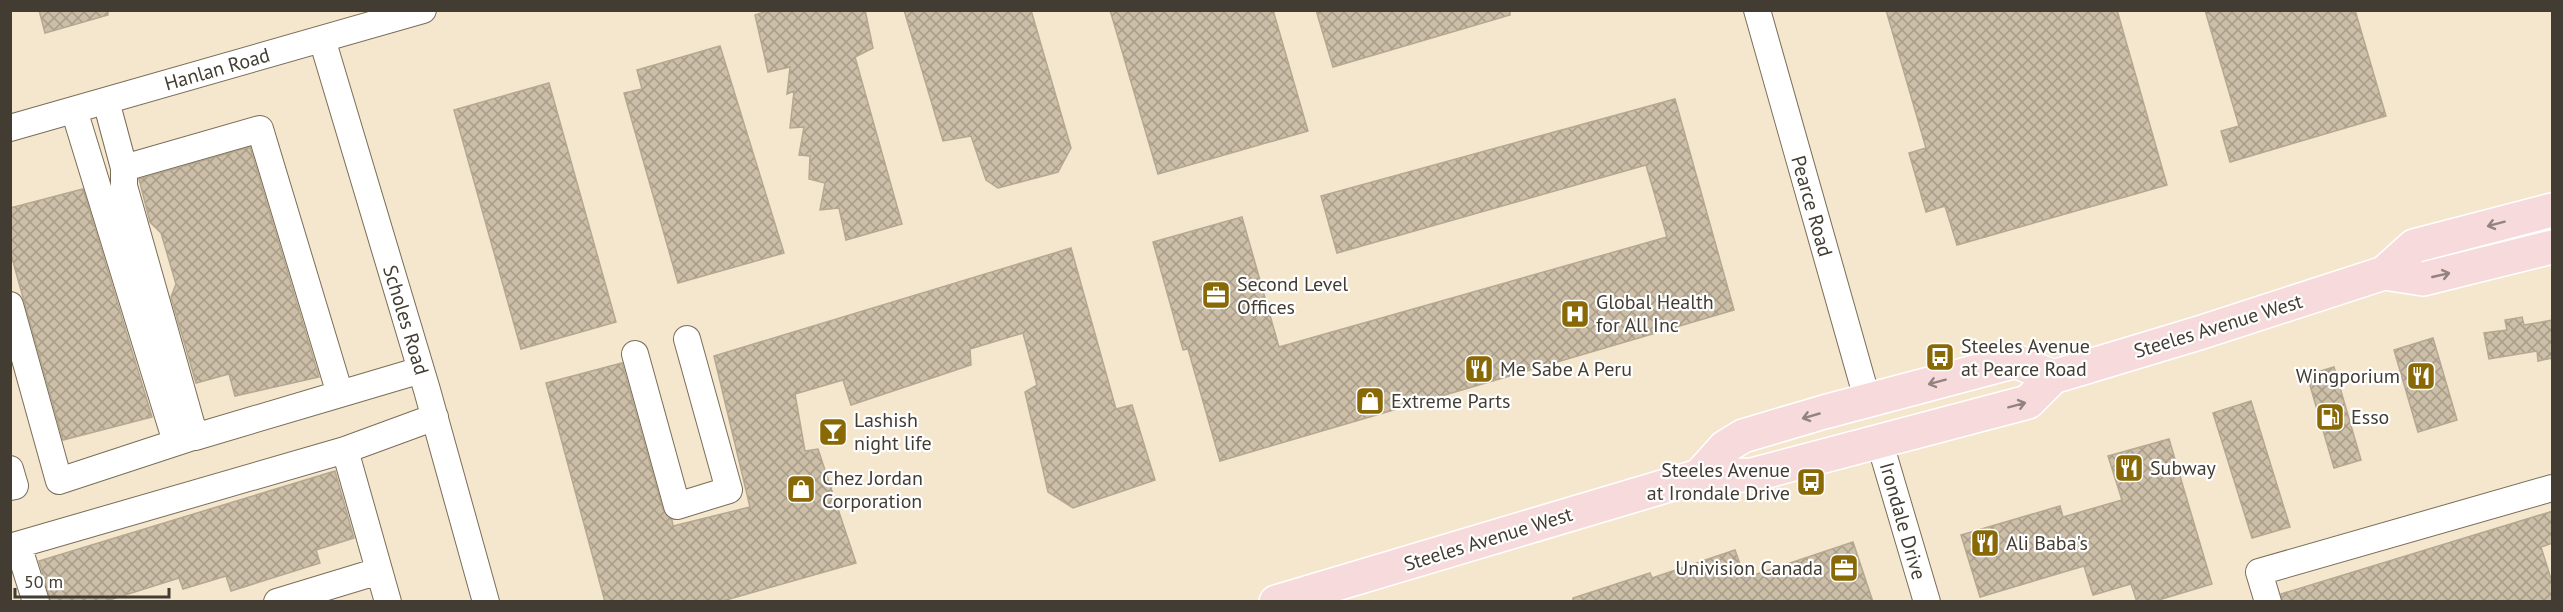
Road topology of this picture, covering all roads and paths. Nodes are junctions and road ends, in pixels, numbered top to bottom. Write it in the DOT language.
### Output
graph roads {
  1 [pos="423,10"];
  2 [pos="1757,10"];
  3 [pos="322,39"];
  4 [pos="105,101"];
  5 [pos="74,110"];
  6 [pos="10,128"];
  7 [pos="124,168"];
  8 [pos="2553,210"];
  9 [pos="2553,247"];
  10 [pos="2384,273"];
  11 [pos="10,305"];
  12 [pos="687,339"];
  13 [pos="635,354"];
  14 [pos="422,370"];
  15 [pos="2053,377"];
  16 [pos="340,394"];
  17 [pos="1868,402"];
  18 [pos="435,417"];
  19 [pos="185,440"];
  20 [pos="1879,440"];
  21 [pos="345,450"];
  22 [pos="10,469"];
  23 [pos="1699,476"];
  24 [pos="10,487"];
  25 [pos="2553,488"];
  26 [pos="14,546"];
  27 [pos="379,571"];
  28 [pos="479,600"];
  29 [pos="36,602"];
  30 [pos="277,602"];
  31 [pos="388,602"];
  32 [pos="1276,602"];
  33 [pos="1927,602"];
  34 [pos="2268,602"];
  1 -- 3 [label="street, Hanlan Road"];
  2 -- 17 [label="street, Pearce Road"];
  3 -- 4 [label="street, Hanlan Road"];
  3 -- 14 [label="street, Scholes Road"];
  4 -- 5 [label="street, Hanlan Road"];
  4 -- 7 [label="street"];
  5 -- 6 [label="street, Hanlan Road"];
  5 -- 19 [label="street"];
  7 -- 16 [label="street"];
  7 -- 19 [label="street"];
  8 -- 10 [label="main road, Steeles Avenue West, one-way"];
  10 -- 9 [label="main road, Steeles Avenue West, one-way"];
  10 -- 15 [label="main road, Steeles Avenue West"];
  11 -- 19 [label="street"];
  12 -- 13 [label="street"];
  14 -- 16 [label="street"];
  14 -- 18 [label="street, Scholes Road"];
  15 -- 17 [label="main road, one-way"];
  20 -- 15 [label="main road, Steeles Avenue West, one-way"];
  16 -- 19 [label="street"];
  17 -- 20 [label="main road"];
  17 -- 23 [label="main road, one-way"];
  18 -- 21 [label="street"];
  18 -- 28 [label="street, Scholes Road"];
  20 -- 23 [label="main road, Steeles Avenue West"];
  20 -- 33 [label="street, Irondale Drive"];
  21 -- 26 [label="street"];
  21 -- 27 [label="street"];
  22 -- 24 [label="street"];
  23 -- 32 [label="main road, Steeles Avenue West"];
  25 -- 34 [label="street"];
  26 -- 29 [label="street"];
  27 -- 30 [label="street"];
  27 -- 31 [label="street"];
}
